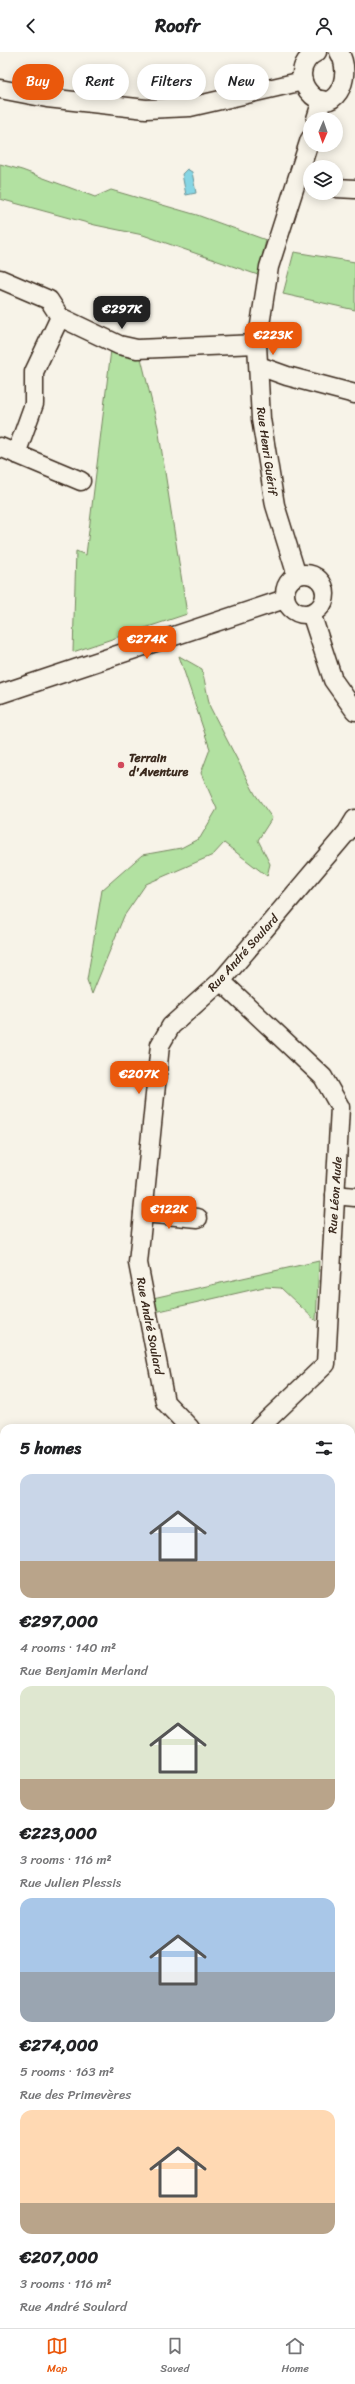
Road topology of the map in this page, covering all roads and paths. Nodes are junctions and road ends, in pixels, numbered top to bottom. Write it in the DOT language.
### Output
graph roads {
  1 [pos="317,52"];
  2 [pos="339,52"];
  3 [pos="354,70"];
  4 [pos="303,82"];
  5 [pos="0,89"];
  6 [pos="322,100"];
  7 [pos="318,112"];
  8 [pos="308,152"];
  9 [pos="302,186"];
  10 [pos="343,188"];
  11 [pos="355,188"];
  12 [pos="0,279"];
  13 [pos="60,317"];
  14 [pos="257,344"];
  15 [pos="259,366"];
  16 [pos="355,394"];
  17 [pos="8,450"];
  18 [pos="82,481"];
  19 [pos="298,576"];
  20 [pos="285,599"];
  21 [pos="311,613"];
  22 [pos="0,694"];
  23 [pos="355,711"];
  24 [pos="355,819"];
  25 [pos="221,981"];
  26 [pos="335,1196"];
  27 [pos="355,1197"];
  28 [pos="143,1213"];
  29 [pos="198,1218"];
  30 [pos="186,1424"];
  31 [pos="263,1424"];
  1 -- 4 [label="street"];
  2 -- 3 [label="street"];
  3 -- 6 [label="street"];
  4 -- 5 [label="street"];
  4 -- 6 [label="street"];
  6 -- 7 [label="street"];
  8 -- 9 [label="street, Rue Henri Guérif"];
  9 -- 14 [label="street, Rue Henri Guérif"];
  10 -- 11 [label="street"];
  12 -- 13 [label="street"];
  13 -- 14 [label="street"];
  13 -- 17 [label="street"];
  14 -- 15 [label="street, Rue Henri Guérif"];
  15 -- 16 [label="street"];
  15 -- 19 [label="street, Rue Henri Guérif"];
  17 -- 18 [label="street"];
  19 -- 20 [label="street"];
  19 -- 21 [label="street"];
  20 -- 21 [label="street"];
  20 -- 22 [label="street"];
  21 -- 23 [label="street"];
  24 -- 25 [label="street, Rue André Soulard"];
  25 -- 26 [label="street, Rue Léon Aude"];
  25 -- 28 [label="street, Rue André Soulard"];
  26 -- 27 [label="street"];
  26 -- 31 [label="street, Rue Léon Aude"];
  28 -- 29 [label="street"];
  28 -- 30 [label="street, Rue André Soulard"];
}
